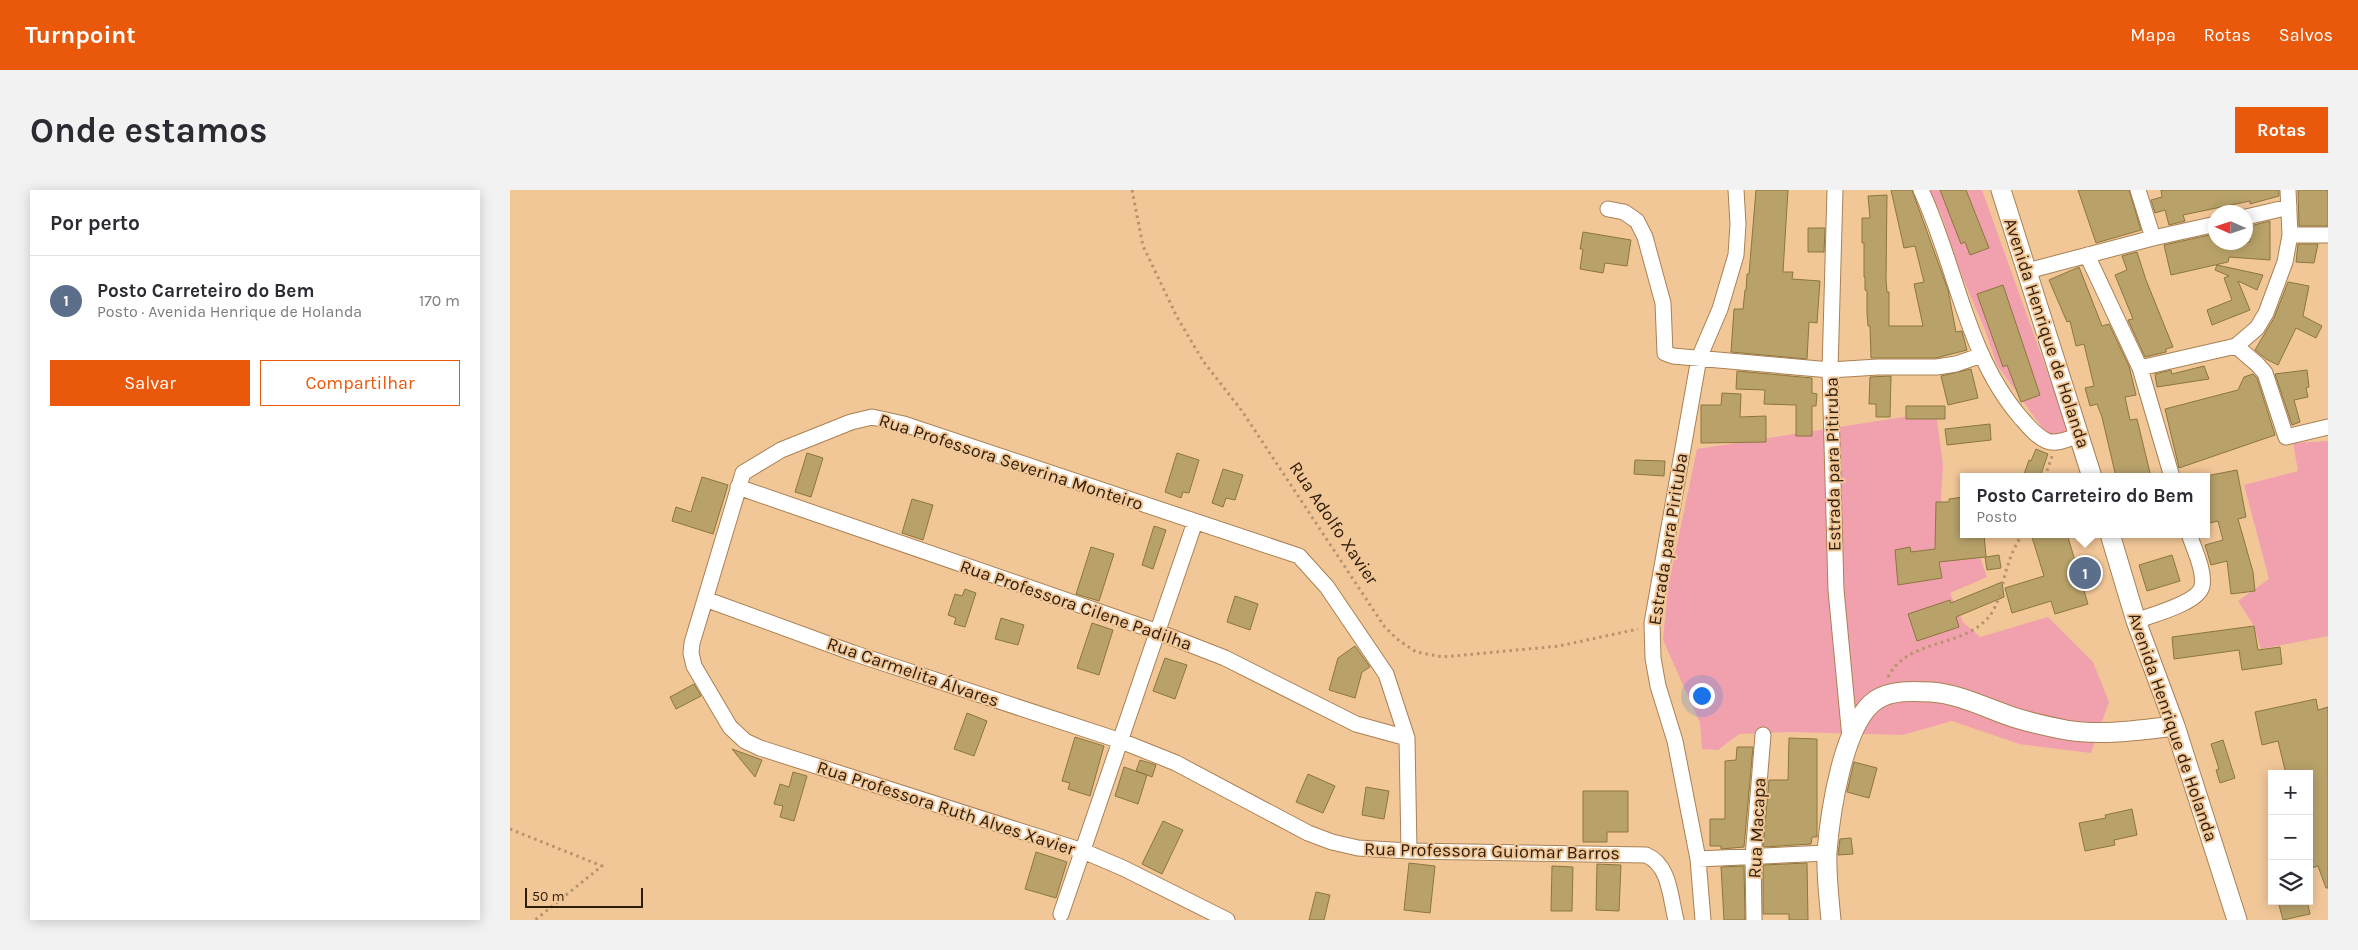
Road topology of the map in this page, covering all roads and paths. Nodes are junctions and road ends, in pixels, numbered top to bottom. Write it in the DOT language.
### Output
graph roads {
  1 [pos="1132,190"];
  2 [pos="1736,190"];
  3 [pos="1835,190"];
  4 [pos="1921,190"];
  5 [pos="2001,190"];
  6 [pos="2138,190"];
  7 [pos="2288,190"];
  8 [pos="2289,207"];
  9 [pos="1608,209"];
  10 [pos="2253,215"];
  11 [pos="2208,226"];
  12 [pos="2290,235"];
  13 [pos="2328,235"];
  14 [pos="2153,238"];
  15 [pos="2087,255"];
  16 [pos="2027,271"];
  17 [pos="2236,346"];
  18 [pos="1982,355"];
  19 [pos="1699,358"];
  20 [pos="2140,368"];
  21 [pos="1830,370"];
  22 [pos="2328,427"];
  23 [pos="2080,435"];
  24 [pos="2055,442"];
  25 [pos="2046,473"];
  26 [pos="2091,473"];
  27 [pos="2171,473"];
  28 [pos="738,487"];
  29 [pos="1195,522"];
  30 [pos="2020,538"];
  31 [pos="2111,538"];
  32 [pos="2190,538"];
  33 [pos="705,599"];
  34 [pos="2136,621"];
  35 [pos="1652,623"];
  36 [pos="1158,632"];
  37 [pos="1876,700"];
  38 [pos="2175,726"];
  39 [pos="1763,736"];
  40 [pos="1407,738"];
  41 [pos="1850,738"];
  42 [pos="1121,741"];
  43 [pos="510,829"];
  44 [pos="1408,851"];
  45 [pos="1082,852"];
  46 [pos="1827,853"];
  47 [pos="1753,857"];
  48 [pos="1698,859"];
  49 [pos="1061,914"];
  50 [pos="535,920"];
  51 [pos="1227,920"];
  52 [pos="1676,920"];
  53 [pos="1704,920"];
  54 [pos="1754,920"];
  55 [pos="1831,920"];
  56 [pos="2237,920"];
  1 -- 35 [label="path, Rua Adolfo Xavier"];
  2 -- 19 [label="street, Estrada para Pirituba"];
  3 -- 21 [label="street, Estrada para Pitiruba"];
  4 -- 18 [label="street"];
  5 -- 16 [label="main road, Avenida Henrique de Holanda"];
  6 -- 14 [label="street"];
  7 -- 8 [label="street"];
  8 -- 10 [label="street"];
  8 -- 12 [label="street"];
  9 -- 19 [label="street"];
  11 -- 14 [label="street"];
  12 -- 13 [label="street"];
  12 -- 17 [label="street"];
  14 -- 15 [label="street"];
  15 -- 16 [label="street"];
  15 -- 20 [label="street"];
  16 -- 23 [label="main road, Avenida Henrique de Holanda"];
  17 -- 20 [label="street"];
  17 -- 22 [label="street"];
  18 -- 21 [label="street"];
  18 -- 24 [label="street"];
  19 -- 21 [label="street"];
  19 -- 35 [label="street, Estrada para Pirituba"];
  20 -- 27 [label="street"];
  21 -- 41 [label="street, Estrada para Pitiruba"];
  23 -- 24 [label="street"];
  23 -- 26 [label="main road, Avenida Henrique de Holanda"];
  24 -- 25 [label="path"];
  28 -- 29 [label="street, Rua Professora Severina Monteiro"];
  28 -- 33 [label="street"];
  28 -- 36 [label="street, Rua Professora Cilene Padilha"];
  29 -- 36 [label="street"];
  29 -- 40 [label="street, Rua Professora Severina Monteiro"];
  30 -- 37 [label="path"];
  31 -- 34 [label="main road, Avenida Henrique de Holanda"];
  32 -- 34 [label="street"];
  33 -- 42 [label="street, Rua Carmelita Álvares"];
  33 -- 45 [label="street, Rua Professora Ruth Alves Xavier"];
  34 -- 38 [label="main road, Avenida Henrique de Holanda"];
  35 -- 48 [label="street, Estrada para Pirituba"];
  36 -- 40 [label="street, Rua Professora Cilene Padilha"];
  36 -- 42 [label="street"];
  37 -- 38 [label="main road"];
  37 -- 41 [label="main road"];
  38 -- 56 [label="main road, Avenida Henrique de Holanda"];
  39 -- 47 [label="street, Rua Macapa"];
  40 -- 44 [label="street"];
  41 -- 46 [label="main road"];
  42 -- 44 [label="street, Rua Professora Guiomar Barros"];
  42 -- 45 [label="street"];
  43 -- 50 [label="path"];
  44 -- 52 [label="street, Rua Professora Guiomar Barros"];
  45 -- 49 [label="street"];
  45 -- 51 [label="street, Rua Professora Ruth Alves Xavier"];
  46 -- 47 [label="street"];
  46 -- 55 [label="main road"];
  47 -- 48 [label="street"];
  47 -- 54 [label="street, Rua Macapa"];
  48 -- 53 [label="street, Estrada para Pirituba"];
}
